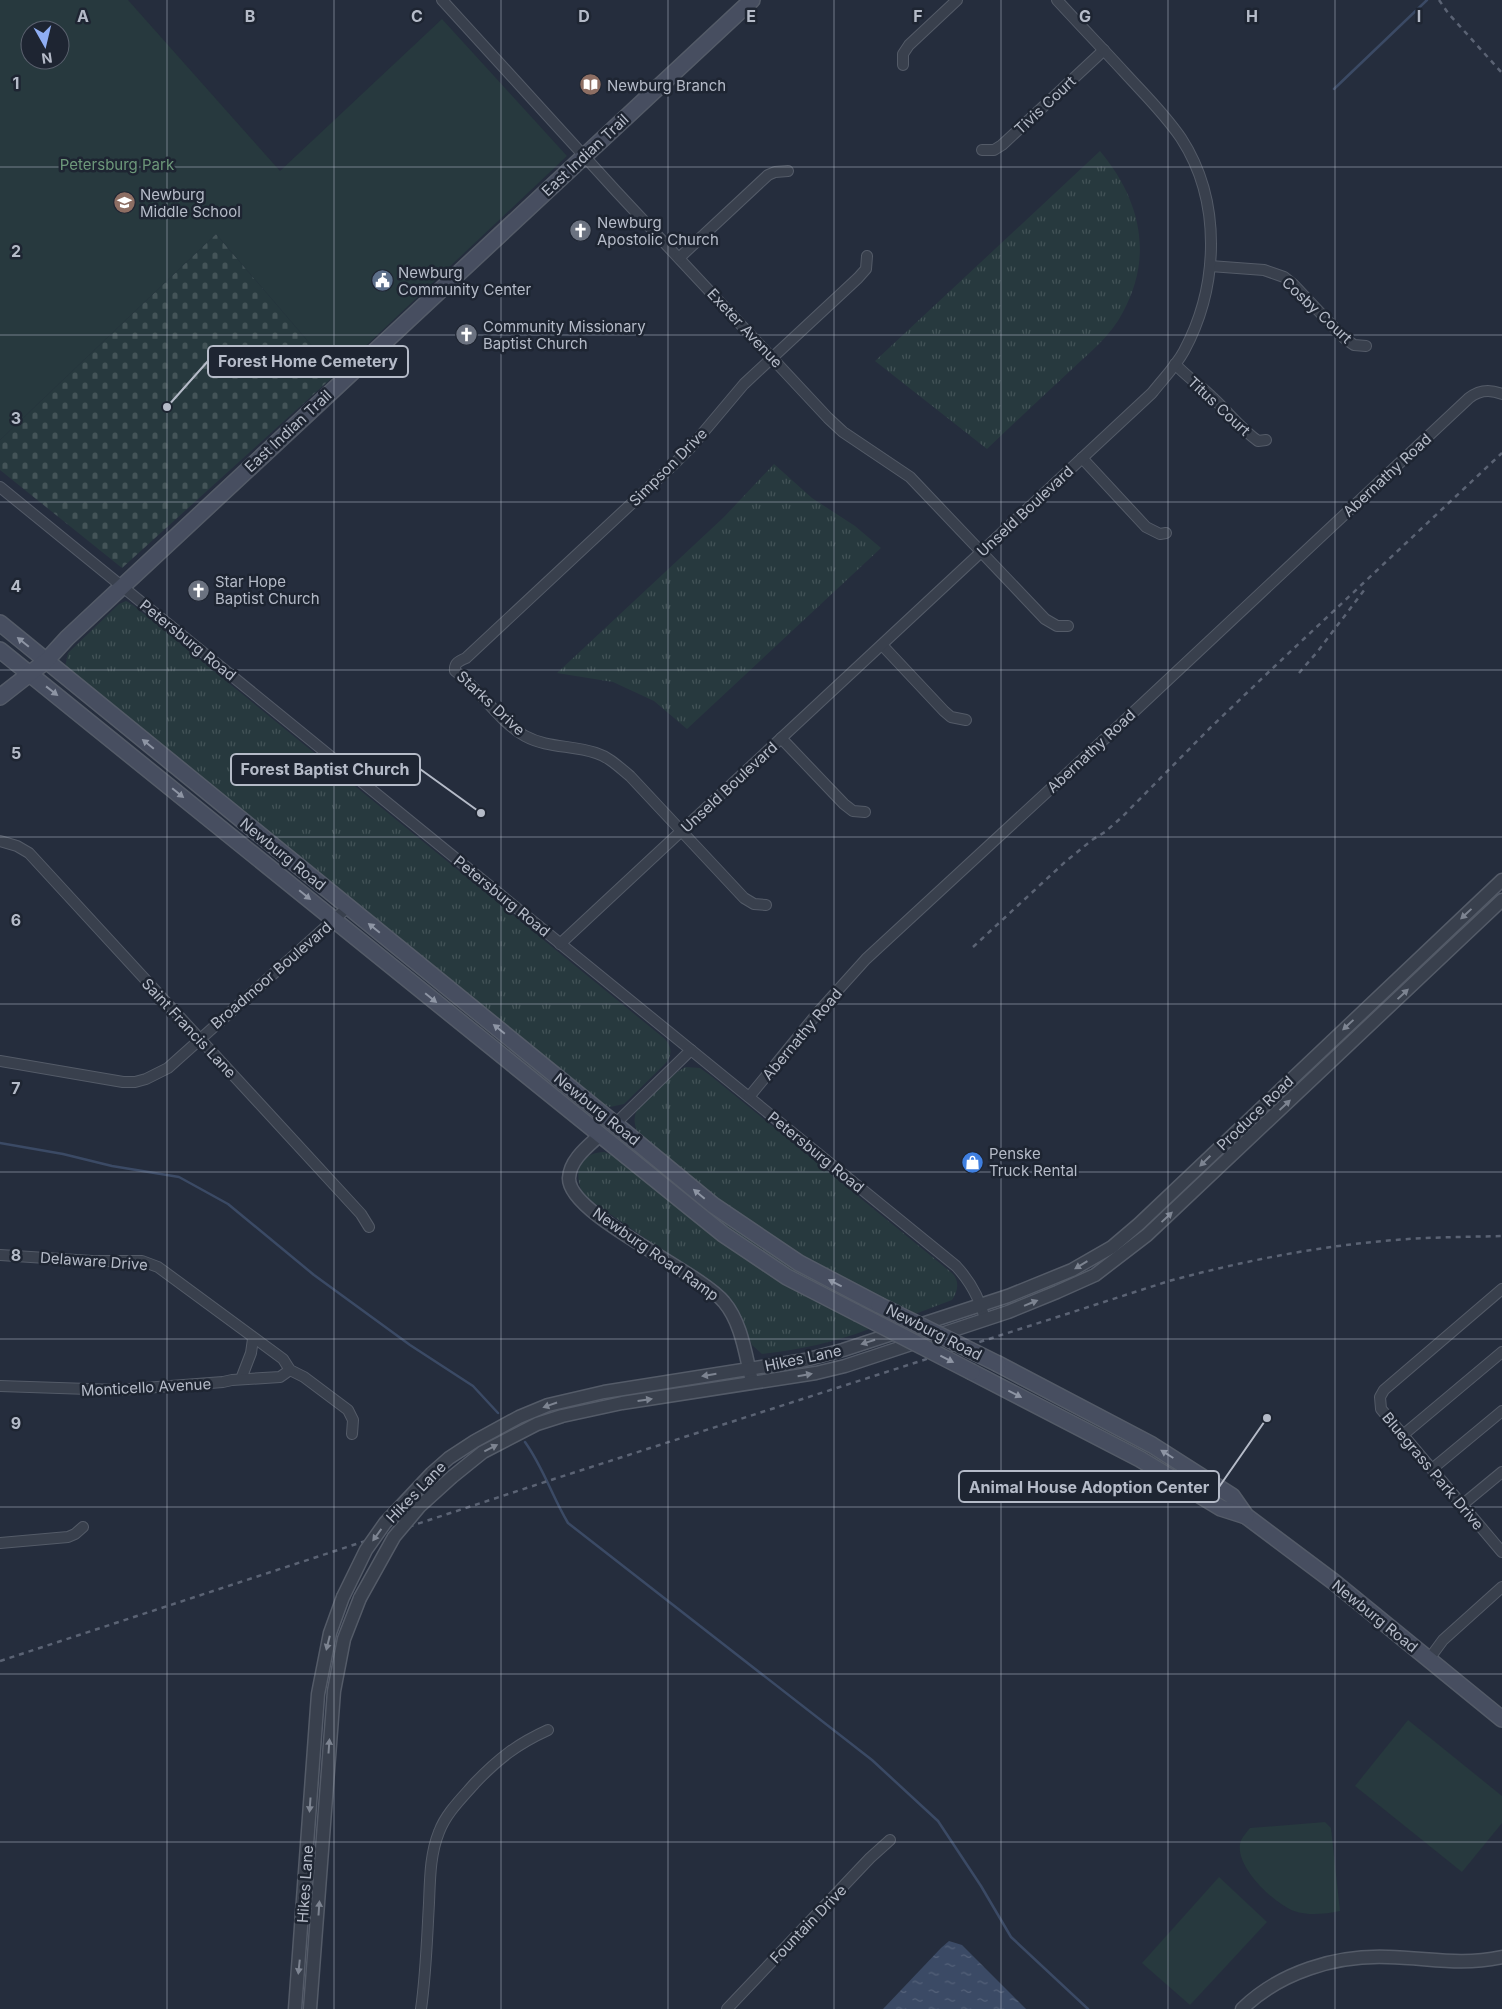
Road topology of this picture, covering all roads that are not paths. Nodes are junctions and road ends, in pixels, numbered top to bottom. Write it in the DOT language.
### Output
graph roads {
  1 [pos="442,0"];
  2 [pos="752,0"];
  3 [pos="957,0"];
  4 [pos="1057,0"];
  5 [pos="1104,50"];
  6 [pos="903,65"];
  7 [pos="982,150"];
  8 [pos="584,156"];
  9 [pos="788,171"];
  10 [pos="867,256"];
  11 [pos="679,258"];
  12 [pos="1210,266"];
  13 [pos="1366,346"];
  14 [pos="773,358"];
  15 [pos="1175,364"];
  16 [pos="1502,394"];
  17 [pos="1266,440"];
  18 [pos="1082,458"];
  19 [pos="0,487"];
  20 [pos="1166,533"];
  21 [pos="982,552"];
  22 [pos="122,586"];
  23 [pos="0,624"];
  24 [pos="1068,626"];
  25 [pos="882,645"];
  26 [pos="0,650"];
  27 [pos="46,661"];
  28 [pos="454,667"];
  29 [pos="31,675"];
  30 [pos="0,697"];
  31 [pos="966,720"];
  32 [pos="781,738"];
  33 [pos="865,812"];
  34 [pos="681,831"];
  35 [pos="0,841"];
  36 [pos="1502,880"];
  37 [pos="1502,900"];
  38 [pos="766,906"];
  39 [pos="348,908"];
  40 [pos="335,919"];
  41 [pos="560,944"];
  42 [pos="199,1039"];
  43 [pos="691,1050"];
  44 [pos="0,1061"];
  45 [pos="749,1097"];
  46 [pos="615,1124"];
  47 [pos="599,1136"];
  48 [pos="369,1227"];
  49 [pos="0,1255"];
  50 [pos="1502,1289"];
  51 [pos="981,1305"];
  52 [pos="985,1319"];
  53 [pos="253,1339"];
  54 [pos="1502,1352"];
  55 [pos="749,1369"];
  56 [pos="290,1370"];
  57 [pos="241,1379"];
  58 [pos="752,1384"];
  59 [pos="0,1386"];
  60 [pos="1502,1411"];
  61 [pos="352,1434"];
  62 [pos="1403,1435"];
  63 [pos="1432,1469"];
  64 [pos="1502,1472"];
  65 [pos="1462,1505"];
  66 [pos="1246,1516"];
  67 [pos="83,1527"];
  68 [pos="0,1543"];
  69 [pos="1502,1552"];
  70 [pos="1502,1587"];
  71 [pos="1429,1659"];
  72 [pos="1502,1719"];
  73 [pos="548,1730"];
  74 [pos="890,1840"];
  75 [pos="1502,1956"];
  76 [pos="295,2009"];
  77 [pos="310,2009"];
  78 [pos="421,2009"];
  79 [pos="727,2009"];
  80 [pos="1242,2009"];
  1 -- 8 [label="street, Exeter Avenue"];
  2 -- 8 [label="main road, East Indian Trail"];
  3 -- 6 [label="street"];
  4 -- 5 [label="street, Unseld Boulevard"];
  5 -- 7 [label="street, Tivis Court"];
  5 -- 12 [label="street, Unseld Boulevard"];
  8 -- 11 [label="street, Exeter Avenue"];
  8 -- 22 [label="main road, East Indian Trail"];
  9 -- 11 [label="street"];
  10 -- 14 [label="street, Simpson Drive"];
  11 -- 14 [label="street, Exeter Avenue"];
  12 -- 13 [label="street, Cosby Court"];
  12 -- 15 [label="street, Unseld Boulevard"];
  14 -- 21 [label="street, Exeter Avenue"];
  14 -- 28 [label="street, Simpson Drive"];
  15 -- 17 [label="street, Titus Court"];
  15 -- 18 [label="street, Unseld Boulevard"];
  16 -- 45 [label="street, Abernathy Road"];
  18 -- 20 [label="street"];
  18 -- 21 [label="street, Unseld Boulevard"];
  19 -- 22 [label="street, Petersburg Road"];
  21 -- 24 [label="street, Exeter Avenue"];
  21 -- 25 [label="street, Unseld Boulevard"];
  22 -- 27 [label="main road, East Indian Trail"];
  22 -- 41 [label="street, Petersburg Road"];
  27 -- 23 [label="main road, Newburg Road, one-way"];
  25 -- 31 [label="street"];
  25 -- 32 [label="street, Unseld Boulevard"];
  26 -- 29 [label="main road, Newburg Road"];
  27 -- 29 [label="main road, East Indian Trail"];
  39 -- 27 [label="main road, Newburg Road, one-way"];
  28 -- 34 [label="street, Starks Drive"];
  29 -- 30 [label="main road, East Indian Trail"];
  29 -- 40 [label="main road, Newburg Road, one-way"];
  32 -- 33 [label="street"];
  32 -- 34 [label="street, Unseld Boulevard"];
  34 -- 38 [label="street, Starks Drive"];
  34 -- 41 [label="street, Unseld Boulevard"];
  35 -- 42 [label="street, Saint Francis Lane"];
  36 -- 51 [label="street, Produce Road, one-way"];
  52 -- 37 [label="street, Produce Road, one-way"];
  39 -- 40 [label="street, Broadmoor Boulevard"];
  46 -- 39 [label="main road, Newburg Road, one-way"];
  40 -- 42 [label="street, Broadmoor Boulevard"];
  40 -- 47 [label="main road, Newburg Road, one-way"];
  41 -- 43 [label="street, Petersburg Road"];
  42 -- 44 [label="street, Broadmoor Boulevard"];
  42 -- 48 [label="street, Saint Francis Lane"];
  43 -- 45 [label="street, Petersburg Road"];
  43 -- 46 [label="street"];
  45 -- 51 [label="street, Petersburg Road"];
  66 -- 46 [label="main road, Newburg Road, one-way, bridge"];
  47 -- 55 [label="street, Newburg Road Ramp"];
  47 -- 66 [label="main road, Newburg Road, one-way, bridge"];
  49 -- 53 [label="street, Delaware Drive"];
  50 -- 62 [label="street, Bluegrass Park Drive"];
  51 -- 52 [label="street, Petersburg Road"];
  51 -- 55 [label="street, Hikes Lane, one-way"];
  58 -- 52 [label="street, Hikes Lane, one-way"];
  53 -- 56 [label="street, Delaware Drive"];
  53 -- 57 [label="street"];
  54 -- 62 [label="street"];
  55 -- 58 [label="street, Newburg Road Ramp"];
  55 -- 76 [label="street, Hikes Lane, one-way, bridge"];
  56 -- 57 [label="street, Monticello Avenue"];
  56 -- 61 [label="street, Delaware Drive"];
  57 -- 59 [label="street, Monticello Avenue"];
  77 -- 58 [label="street, Hikes Lane, one-way, bridge"];
  60 -- 63 [label="street"];
  62 -- 63 [label="street, Bluegrass Park Drive"];
  63 -- 65 [label="street, Bluegrass Park Drive"];
  64 -- 65 [label="street"];
  65 -- 69 [label="street, Bluegrass Park Drive"];
  66 -- 71 [label="main road, Newburg Road"];
  67 -- 68 [label="street"];
  70 -- 71 [label="street"];
  71 -- 72 [label="main road, Newburg Road"];
  73 -- 78 [label="street"];
  74 -- 79 [label="street, Fountain Drive"];
  75 -- 80 [label="street"];
}
